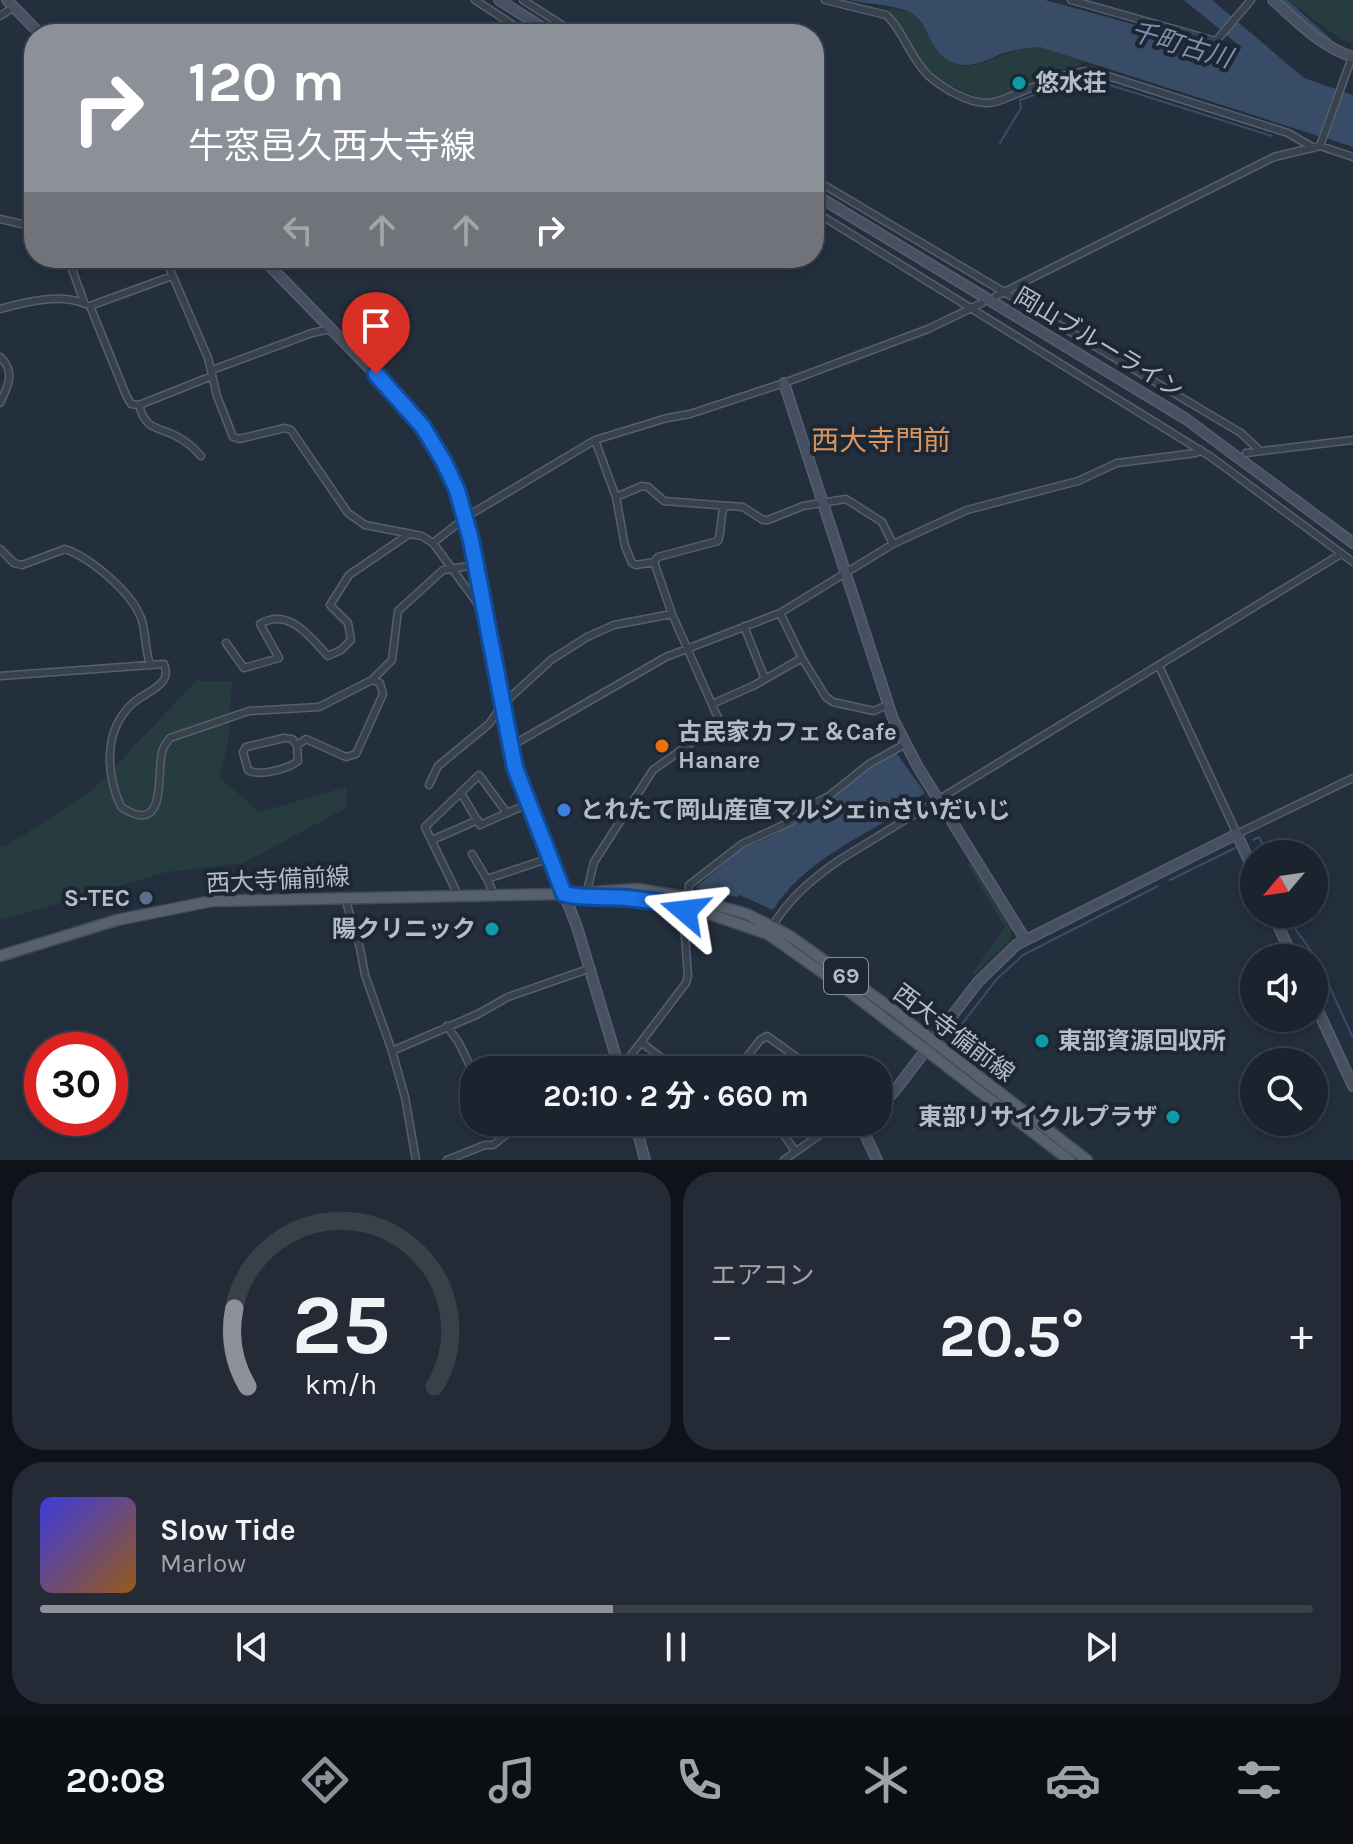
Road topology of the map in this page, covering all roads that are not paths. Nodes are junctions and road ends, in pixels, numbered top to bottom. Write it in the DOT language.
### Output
graph roads {
  1 [pos="475,0"];
  2 [pos="499,0"];
  3 [pos="523,0"];
  4 [pos="825,0"];
  5 [pos="1071,0"];
  6 [pos="1251,0"];
  7 [pos="1273,0"];
  8 [pos="10,4"];
  9 [pos="0,16"];
  10 [pos="30,24"];
  11 [pos="512,24"];
  12 [pos="547,24"];
  13 [pos="551,24"];
  14 [pos="1353,57"];
  15 [pos="1342,81"];
  16 [pos="1353,84"];
  17 [pos="1317,147"];
  18 [pos="1353,157"];
  19 [pos="824,185"];
  20 [pos="824,200"];
  21 [pos="824,217"];
  22 [pos="0,219"];
  23 [pos="24,225"];
  24 [pos="72,268"];
  25 [pos="169,268"];
  26 [pos="272,268"];
  27 [pos="172,276"];
  28 [pos="1005,292"];
  29 [pos="996,296"];
  30 [pos="982,303"];
  31 [pos="88,305"];
  32 [pos="0,309"];
  33 [pos="970,309"];
  34 [pos="331,329"];
  35 [pos="0,357"];
  36 [pos="212,373"];
  37 [pos="784,383"];
  38 [pos="0,403"];
  39 [pos="139,405"];
  40 [pos="595,440"];
  41 [pos="1353,440"];
  42 [pos="1201,450"];
  43 [pos="1260,451"];
  44 [pos="1246,453"];
  45 [pos="1224,454"];
  46 [pos="201,456"];
  47 [pos="1211,457"];
  48 [pos="616,497"];
  49 [pos="823,502"];
  50 [pos="724,506"];
  51 [pos="466,517"];
  52 [pos="409,534"];
  53 [pos="433,543"];
  54 [pos="1353,543"];
  55 [pos="893,544"];
  56 [pos="0,549"];
  57 [pos="1341,554"];
  58 [pos="654,562"];
  59 [pos="1353,562"];
  60 [pos="476,565"];
  61 [pos="453,568"];
  62 [pos="844,571"];
  63 [pos="780,613"];
  64 [pos="486,614"];
  65 [pos="672,614"];
  66 [pos="744,626"];
  67 [pos="226,643"];
  68 [pos="688,647"];
  69 [pos="802,658"];
  70 [pos="150,664"];
  71 [pos="1159,666"];
  72 [pos="0,676"];
  73 [pos="765,679"];
  74 [pos="372,680"];
  75 [pos="503,704"];
  76 [pos="712,704"];
  77 [pos="887,705"];
  78 [pos="905,744"];
  79 [pos="297,745"];
  80 [pos="511,746"];
  81 [pos="1353,778"];
  82 [pos="429,785"];
  83 [pos="461,793"];
  84 [pos="939,800"];
  85 [pos="528,804"];
  86 [pos="507,813"];
  87 [pos="478,820"];
  88 [pos="1237,834"];
  89 [pos="432,840"];
  90 [pos="1240,841"];
  91 [pos="472,854"];
  92 [pos="550,858"];
  93 [pos="487,879"];
  94 [pos="587,891"];
  95 [pos="494,894"];
  96 [pos="564,894"];
  97 [pos="458,895"];
  98 [pos="344,897"];
  99 [pos="686,902"];
  100 [pos="770,930"];
  101 [pos="1025,939"];
  102 [pos="0,956"];
  103 [pos="591,968"];
  104 [pos="447,1026"];
  105 [pos="1328,1032"];
  106 [pos="641,1042"];
  107 [pos="930,1046"];
  108 [pos="392,1051"];
  109 [pos="465,1056"];
  110 [pos="614,1056"];
  111 [pos="629,1056"];
  112 [pos="659,1056"];
  113 [pos="748,1056"];
  114 [pos="795,1056"];
  115 [pos="1353,1086"];
  116 [pos="892,1094"];
  117 [pos="502,1136"];
  118 [pos="638,1136"];
  119 [pos="785,1136"];
  120 [pos="817,1136"];
  121 [pos="866,1136"];
  122 [pos="795,1151"];
  123 [pos="416,1160"];
  124 [pos="447,1160"];
  125 [pos="645,1160"];
  126 [pos="784,1160"];
  127 [pos="877,1160"];
  128 [pos="1069,1160"];
  129 [pos="1087,1160"];
  1 -- 11 [label="street"];
  2 -- 12 [label="main road"];
  3 -- 13 [label="street"];
  4 -- 17 [label="street"];
  5 -- 6 [label="street"];
  7 -- 14 [label="main road"];
  8 -- 9 [label="street"];
  8 -- 10 [label="main road"];
  14 -- 15 [label="street"];
  15 -- 16 [label="street"];
  15 -- 17 [label="street"];
  17 -- 18 [label="street"];
  17 -- 28 [label="street"];
  19 -- 28 [label="street"];
  20 -- 54 [label="main road, 岡山ブルーライン"];
  21 -- 33 [label="street"];
  22 -- 23 [label="street"];
  24 -- 31 [label="street"];
  25 -- 27 [label="street"];
  26 -- 34 [label="main road"];
  27 -- 31 [label="street"];
  27 -- 36 [label="street"];
  28 -- 29 [label="street"];
  28 -- 43 [label="street"];
  30 -- 33 [label="street"];
  31 -- 32 [label="street"];
  31 -- 39 [label="street"];
  33 -- 37 [label="street"];
  33 -- 42 [label="street"];
  34 -- 36 [label="street"];
  34 -- 51 [label="main road"];
  35 -- 38 [label="street"];
  36 -- 39 [label="street"];
  36 -- 52 [label="street"];
  37 -- 40 [label="street"];
  37 -- 49 [label="main road"];
  39 -- 46 [label="street"];
  40 -- 48 [label="street"];
  40 -- 51 [label="street"];
  41 -- 43 [label="street"];
  42 -- 47 [label="street"];
  42 -- 55 [label="street"];
  43 -- 44 [label="street"];
  45 -- 47 [label="street"];
  47 -- 57 [label="street"];
  48 -- 50 [label="street"];
  48 -- 58 [label="street"];
  49 -- 50 [label="street"];
  49 -- 55 [label="street"];
  49 -- 62 [label="main road"];
  50 -- 58 [label="street"];
  51 -- 53 [label="street"];
  51 -- 60 [label="main road"];
  52 -- 53 [label="street"];
  52 -- 67 [label="street"];
  53 -- 61 [label="street"];
  55 -- 62 [label="street"];
  56 -- 70 [label="street"];
  57 -- 59 [label="street"];
  57 -- 71 [label="street"];
  58 -- 65 [label="street"];
  60 -- 61 [label="street"];
  60 -- 64 [label="main road"];
  61 -- 64 [label="street"];
  61 -- 74 [label="street"];
  62 -- 63 [label="street"];
  62 -- 77 [label="main road"];
  63 -- 66 [label="street"];
  63 -- 69 [label="street"];
  64 -- 75 [label="main road"];
  65 -- 68 [label="street"];
  65 -- 75 [label="street"];
  66 -- 68 [label="street"];
  66 -- 73 [label="street"];
  68 -- 76 [label="street"];
  68 -- 80 [label="street"];
  69 -- 73 [label="street"];
  69 -- 77 [label="street"];
  70 -- 72 [label="street"];
  70 -- 74 [label="street"];
  71 -- 84 [label="street"];
  71 -- 88 [label="street"];
  73 -- 76 [label="street"];
  74 -- 79 [label="street"];
  75 -- 80 [label="main road"];
  75 -- 82 [label="street"];
  76 -- 94 [label="street"];
  77 -- 78 [label="main road"];
  78 -- 84 [label="main road"];
  78 -- 99 [label="street"];
  79 -- 79 [label="street"];
  80 -- 85 [label="main road"];
  81 -- 88 [label="street"];
  83 -- 86 [label="street"];
  83 -- 87 [label="street"];
  83 -- 89 [label="street"];
  84 -- 100 [label="street"];
  84 -- 101 [label="main road"];
  85 -- 86 [label="street"];
  85 -- 92 [label="main road"];
  86 -- 87 [label="street"];
  87 -- 89 [label="street"];
  88 -- 90 [label="main road"];
  88 -- 101 [label="main road"];
  89 -- 97 [label="street"];
  91 -- 93 [label="street"];
  92 -- 93 [label="street"];
  92 -- 96 [label="main road"];
  93 -- 95 [label="street"];
  94 -- 96 [label="main road, 西大寺備前線 / 69"];
  94 -- 99 [label="main road, 西大寺備前線 / 69"];
  95 -- 96 [label="main road, 西大寺備前線 / 69"];
  95 -- 97 [label="main road, 西大寺備前線 / 69"];
  96 -- 99 [label="main road, 西大寺備前線 / 69"];
  96 -- 103 [label="main road"];
  97 -- 98 [label="main road, 西大寺備前線 / 69"];
  98 -- 102 [label="main road, 西大寺備前線 / 69"];
  98 -- 108 [label="street"];
  99 -- 100 [label="main road, 西大寺備前線 / 69"];
  99 -- 106 [label="street"];
  100 -- 107 [label="main road, 西大寺備前線 / 69"];
  101 -- 107 [label="main road"];
  103 -- 104 [label="street"];
  103 -- 110 [label="main road"];
  104 -- 108 [label="street"];
  104 -- 109 [label="street"];
  105 -- 115 [label="main road"];
  106 -- 111 [label="street"];
  106 -- 112 [label="street"];
  107 -- 116 [label="main road"];
  107 -- 128 [label="main road, 西大寺備前線 / 69"];
  107 -- 129 [label="main road, 西大寺備前線 / 69"];
  108 -- 123 [label="street"];
  113 -- 114 [label="street"];
  117 -- 124 [label="street"];
  118 -- 125 [label="main road"];
  119 -- 122 [label="street"];
  120 -- 122 [label="street"];
  121 -- 127 [label="main road"];
  122 -- 126 [label="street"];
}
